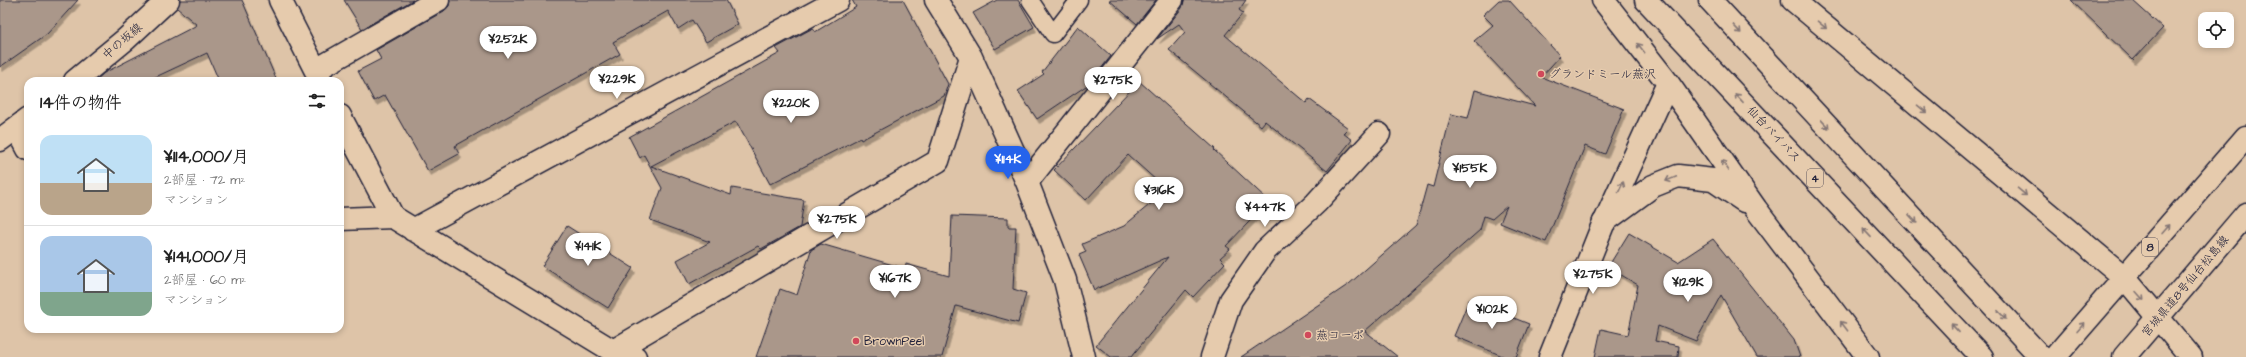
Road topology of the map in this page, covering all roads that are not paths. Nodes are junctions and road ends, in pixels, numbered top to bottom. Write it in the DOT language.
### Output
graph roads {
  1 [pos="168,0"];
  2 [pos="280,0"];
  3 [pos="438,0"];
  4 [pos="838,0"];
  5 [pos="936,0"];
  6 [pos="1030,0"];
  7 [pos="1079,0"];
  8 [pos="1172,0"];
  9 [pos="1603,0"];
  10 [pos="1646,0"];
  11 [pos="1710,0"];
  12 [pos="1793,0"];
  13 [pos="971,57"];
  14 [pos="319,76"];
  15 [pos="80,77"];
  16 [pos="1668,83"];
  17 [pos="344,124"];
  18 [pos="15,129"];
  19 [pos="1379,134"];
  20 [pos="2246,137"];
  21 [pos="24,143"];
  22 [pos="1027,182"];
  23 [pos="1756,209"];
  24 [pos="2246,214"];
  25 [pos="393,217"];
  26 [pos="344,218"];
  27 [pos="1604,222"];
  28 [pos="412,230"];
  29 [pos="2124,277"];
  30 [pos="2159,317"];
  31 [pos="613,351"];
  32 [pos="2035,351"];
  33 [pos="635,357"];
  34 [pos="1084,357"];
  35 [pos="1212,357"];
  36 [pos="1550,357"];
  37 [pos="1868,357"];
  38 [pos="1982,357"];
  39 [pos="2055,357"];
  40 [pos="2124,357"];
  41 [pos="2191,357"];
  1 -- 15 [label="main road, 中の坂線"];
  2 -- 14 [label="main road"];
  3 -- 14 [label="main road"];
  4 -- 28 [label="main road"];
  5 -- 13 [label="main road"];
  6 -- 7 [label="lane"];
  8 -- 22 [label="main road"];
  16 -- 9 [label="main road, one-way"];
  38 -- 10 [label="main road, 仙台バイパス / 4, one-way"];
  11 -- 32 [label="main road, one-way"];
  12 -- 29 [label="main road, one-way"];
  13 -- 22 [label="main road"];
  13 -- 31 [label="main road"];
  23 -- 16 [label="main road, one-way"];
  27 -- 16 [label="main road, one-way"];
  17 -- 25 [label="main road"];
  18 -- 21 [label="main road"];
  19 -- 35 [label="main road"];
  29 -- 20 [label="main road, 8, one-way"];
  22 -- 34 [label="main road"];
  23 -- 27 [label="main road, one-way"];
  37 -- 23 [label="main road, one-way"];
  24 -- 30 [label="main road, 宮城県道8号仙台松島線"];
  25 -- 26 [label="main road"];
  25 -- 28 [label="main road"];
  27 -- 36 [label="main road"];
  28 -- 31 [label="main road"];
  29 -- 30 [label="main road, one-way"];
  39 -- 29 [label="main road, 8, one-way"];
  30 -- 40 [label="main road, 宮城県道8号仙台松島線"];
  30 -- 41 [label="main road"];
  31 -- 33 [label="main road"];
}
